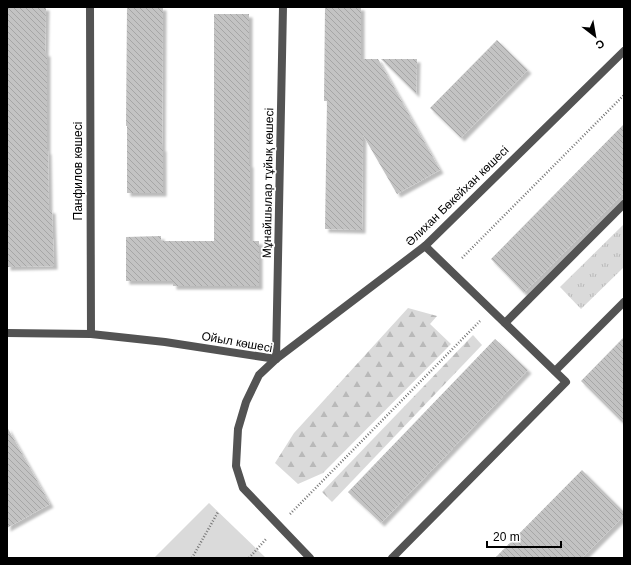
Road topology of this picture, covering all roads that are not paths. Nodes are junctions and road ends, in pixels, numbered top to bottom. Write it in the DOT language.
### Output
graph roads {
  1 [pos="90,7"];
  2 [pos="283,7"];
  3 [pos="624,51"];
  4 [pos="624,204"];
  5 [pos="425,246"];
  6 [pos="624,302"];
  7 [pos="505,323"];
  8 [pos="7,333"];
  9 [pos="91,334"];
  10 [pos="276,359"];
  11 [pos="555,371"];
  12 [pos="310,558"];
  13 [pos="392,558"];
  1 -- 9 [label="street, Панфилов көшесі"];
  2 -- 10 [label="street, Мұнайшылар тұйық көшесі"];
  3 -- 5 [label="street, Әлихан Бөкейхан көшесі"];
  4 -- 7 [label="street"];
  5 -- 7 [label="street"];
  5 -- 10 [label="street, Әлихан Бөкейхан көшесі"];
  6 -- 11 [label="street"];
  7 -- 11 [label="street"];
  8 -- 9 [label="street, Ойыл көшесі"];
  9 -- 10 [label="street, Ойыл көшесі"];
  10 -- 12 [label="street, Ойыл көшесі"];
  11 -- 13 [label="street"];
}
